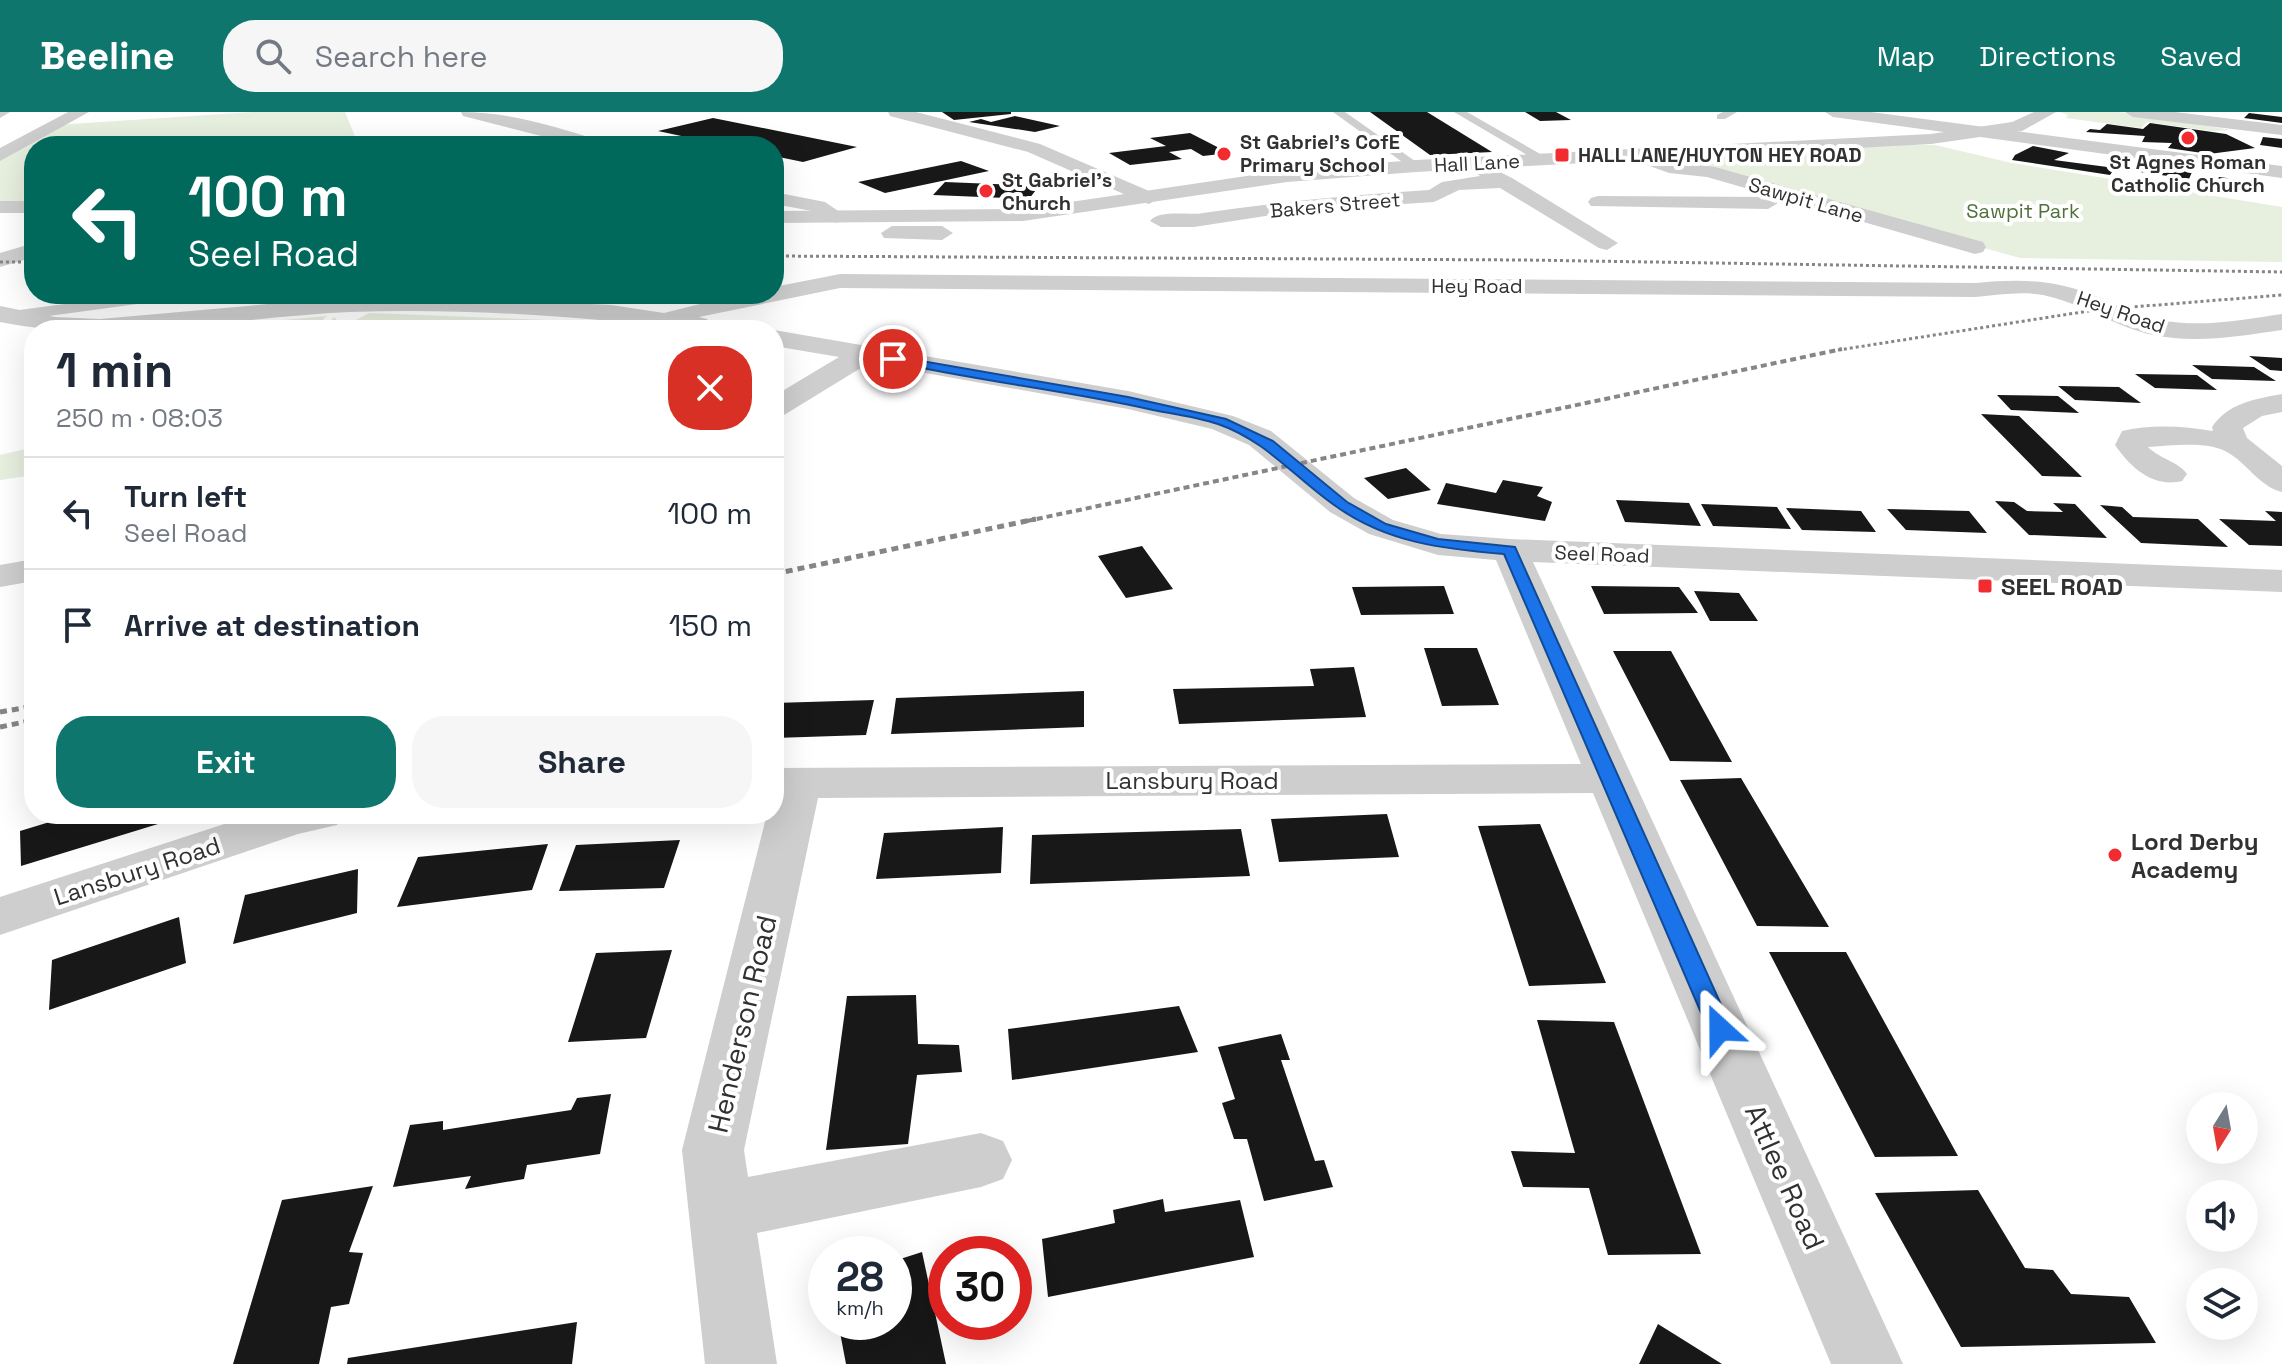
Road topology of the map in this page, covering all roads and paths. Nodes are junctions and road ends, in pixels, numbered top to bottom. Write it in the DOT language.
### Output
graph roads {
  1 [pos="81,112"];
  2 [pos="469,112"];
  3 [pos="896,112"];
  4 [pos="1338,112"];
  5 [pos="1459,112"];
  6 [pos="1833,112"];
  7 [pos="2048,112"];
  8 [pos="2133,112"];
  9 [pos="1883,116"];
  10 [pos="2282,130"];
  11 [pos="1991,132"];
  12 [pos="36,136"];
  13 [pos="567,136"];
  14 [pos="1931,139"];
  15 [pos="24,142"];
  16 [pos="0,155"];
  17 [pos="1637,155"];
  18 [pos="1543,159"];
  19 [pos="1471,163"];
  20 [pos="1416,166"];
  21 [pos="2282,172"];
  22 [pos="1505,182"];
  23 [pos="1149,198"];
  24 [pos="784,200"];
  25 [pos="1807,200"];
  26 [pos="1598,202"];
  27 [pos="0,207"];
  28 [pos="24,207"];
  29 [pos="784,217"];
  30 [pos="836,217"];
  31 [pos="1161,221"];
  32 [pos="929,227"];
  33 [pos="892,233"];
  34 [pos="1607,243"];
  35 [pos="1975,247"];
  36 [pos="24,253"];
  37 [pos="0,260"];
  38 [pos="784,291"];
  39 [pos="129,304"];
  40 [pos="426,304"];
  41 [pos="426,304"];
  42 [pos="724,304"];
  43 [pos="57,320"];
  44 [pos="230,320"];
  45 [pos="668,320"];
  46 [pos="2282,322"];
  47 [pos="784,340"];
  48 [pos="864,354"];
  49 [pos="784,403"];
  50 [pos="2282,403"];
  51 [pos="2234,443"];
  52 [pos="2171,474"];
  53 [pos="2282,482"];
  54 [pos="1510,550"];
  55 [pos="24,572"];
  56 [pos="0,576"];
  57 [pos="2282,581"];
  58 [pos="1610,778"];
  59 [pos="786,782"];
  60 [pos="276,824"];
  61 [pos="778,824"];
  62 [pos="0,916"];
  63 [pos="981,1160"];
  64 [pos="722,1211"];
  65 [pos="741,1364"];
  66 [pos="1867,1364"];
  1 -- 12 [label="street"];
  2 -- 13 [label="street"];
  3 -- 23 [label="street"];
  4 -- 20 [label="lane"];
  5 -- 18 [label="lane"];
  6 -- 9 [label="street"];
  7 -- 11 [label="street"];
  8 -- 10 [label="street"];
  9 -- 11 [label="street"];
  9 -- 14 [label="street"];
  11 -- 14 [label="street, Hall Lane"];
  11 -- 21 [label="street"];
  14 -- 17 [label="street, Hall Lane"];
  15 -- 16 [label="street"];
  17 -- 18 [label="street, Hall Lane"];
  17 -- 25 [label="street, Sawpit Lane"];
  18 -- 19 [label="street, Hall Lane"];
  19 -- 20 [label="street, Hall Lane"];
  19 -- 22 [label="street"];
  20 -- 23 [label="street, Hall Lane"];
  22 -- 31 [label="street, Bakers Street"];
  22 -- 34 [label="street"];
  23 -- 32 [label="street, Hall Lane"];
  24 -- 30 [label="street"];
  25 -- 26 [label="street"];
  25 -- 35 [label="street, Sawpit Lane"];
  27 -- 28 [label="street"];
  29 -- 30 [label="street, Hall Lane"];
  30 -- 32 [label="street, Hall Lane"];
  32 -- 33 [label="street"];
  36 -- 37 [label="street"];
  38 -- 46 [label="street, Hey Road"];
  39 -- 43 [label="lane"];
  40 -- 45 [label="street"];
  41 -- 44 [label="street"];
  42 -- 45 [label="street, Hey Road"];
  47 -- 48 [label="street, Seel Road"];
  48 -- 49 [label="street"];
  48 -- 54 [label="street, Seel Road"];
  50 -- 51 [label="street"];
  51 -- 52 [label="street"];
  51 -- 53 [label="street"];
  54 -- 57 [label="street, Seel Road"];
  54 -- 58 [label="street, Attlee Road"];
  55 -- 56 [label="street"];
  58 -- 59 [label="street, Lansbury Road"];
  58 -- 66 [label="street, Attlee Road"];
  60 -- 62 [label="street, Lansbury Road"];
  61 -- 64 [label="street, Henderson Road"];
  63 -- 64 [label="street"];
  64 -- 65 [label="street, Henderson Road"];
}
